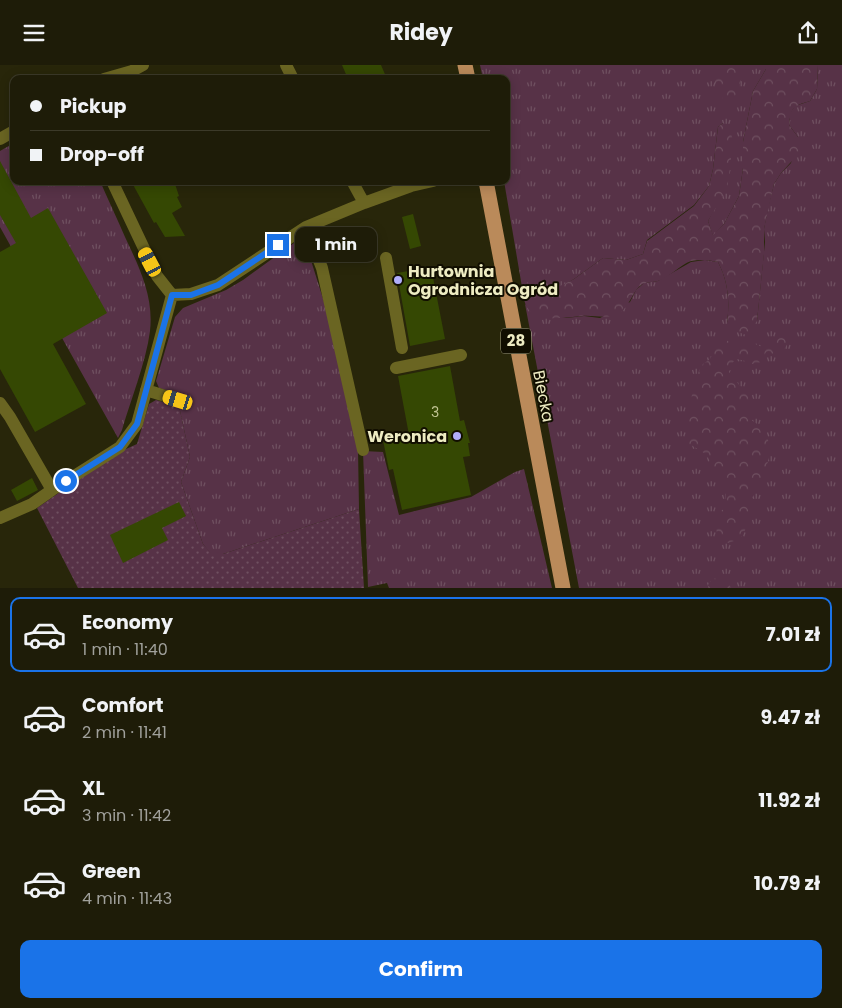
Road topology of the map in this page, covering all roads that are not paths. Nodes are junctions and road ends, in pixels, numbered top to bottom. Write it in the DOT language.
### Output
graph roads {
  1 [pos="143,65"];
  2 [pos="122,73"];
  3 [pos="114,185"];
  4 [pos="354,185"];
  5 [pos="411,185"];
  6 [pos="487,185"];
  7 [pos="364,203"];
  8 [pos="306,227"];
  9 [pos="386,258"];
  10 [pos="172,295"];
  11 [pos="402,348"];
  12 [pos="461,355"];
  13 [pos="396,368"];
  14 [pos="146,390"];
  15 [pos="178,400"];
  16 [pos="0,403"];
  17 [pos="363,450"];
  18 [pos="52,490"];
  19 [pos="0,518"];
  20 [pos="564,588"];
  1 -- 2 [label="street"];
  3 -- 10 [label="street"];
  4 -- 7 [label="street"];
  5 -- 7 [label="street"];
  6 -- 20 [label="main road, Biecka / 28"];
  7 -- 8 [label="street"];
  8 -- 10 [label="street"];
  8 -- 17 [label="street"];
  9 -- 11 [label="street"];
  10 -- 14 [label="street"];
  12 -- 13 [label="street"];
  14 -- 15 [label="street"];
  14 -- 18 [label="street"];
  16 -- 18 [label="street"];
  18 -- 19 [label="street"];
}
